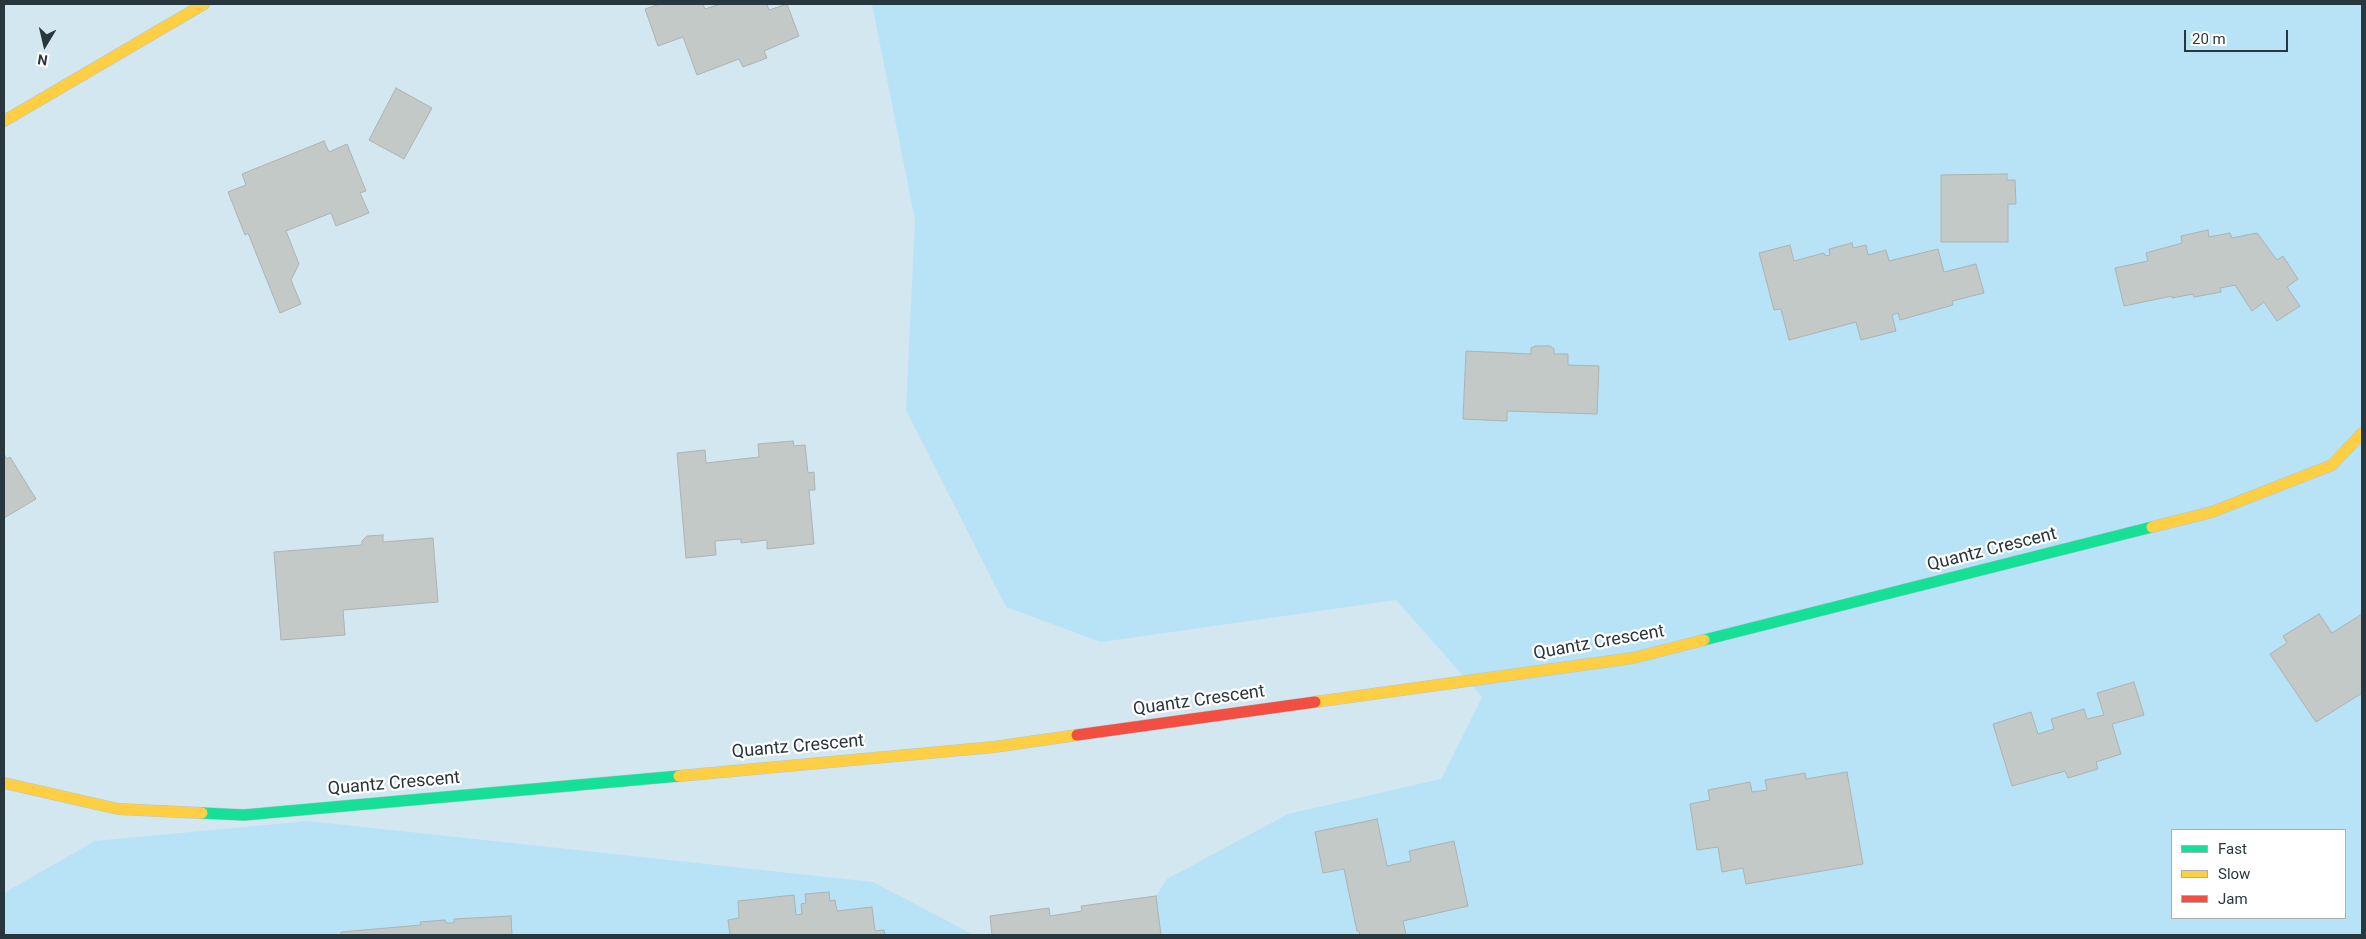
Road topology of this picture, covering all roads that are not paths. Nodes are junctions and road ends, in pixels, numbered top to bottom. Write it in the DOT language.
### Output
graph roads {
  1 [pos="204,4"];
  2 [pos="4,121"];
  3 [pos="2362,433"];
  4 [pos="4,783"];
  1 -- 2 [label="street"];
  3 -- 4 [label="street, Quantz Crescent"];
}
